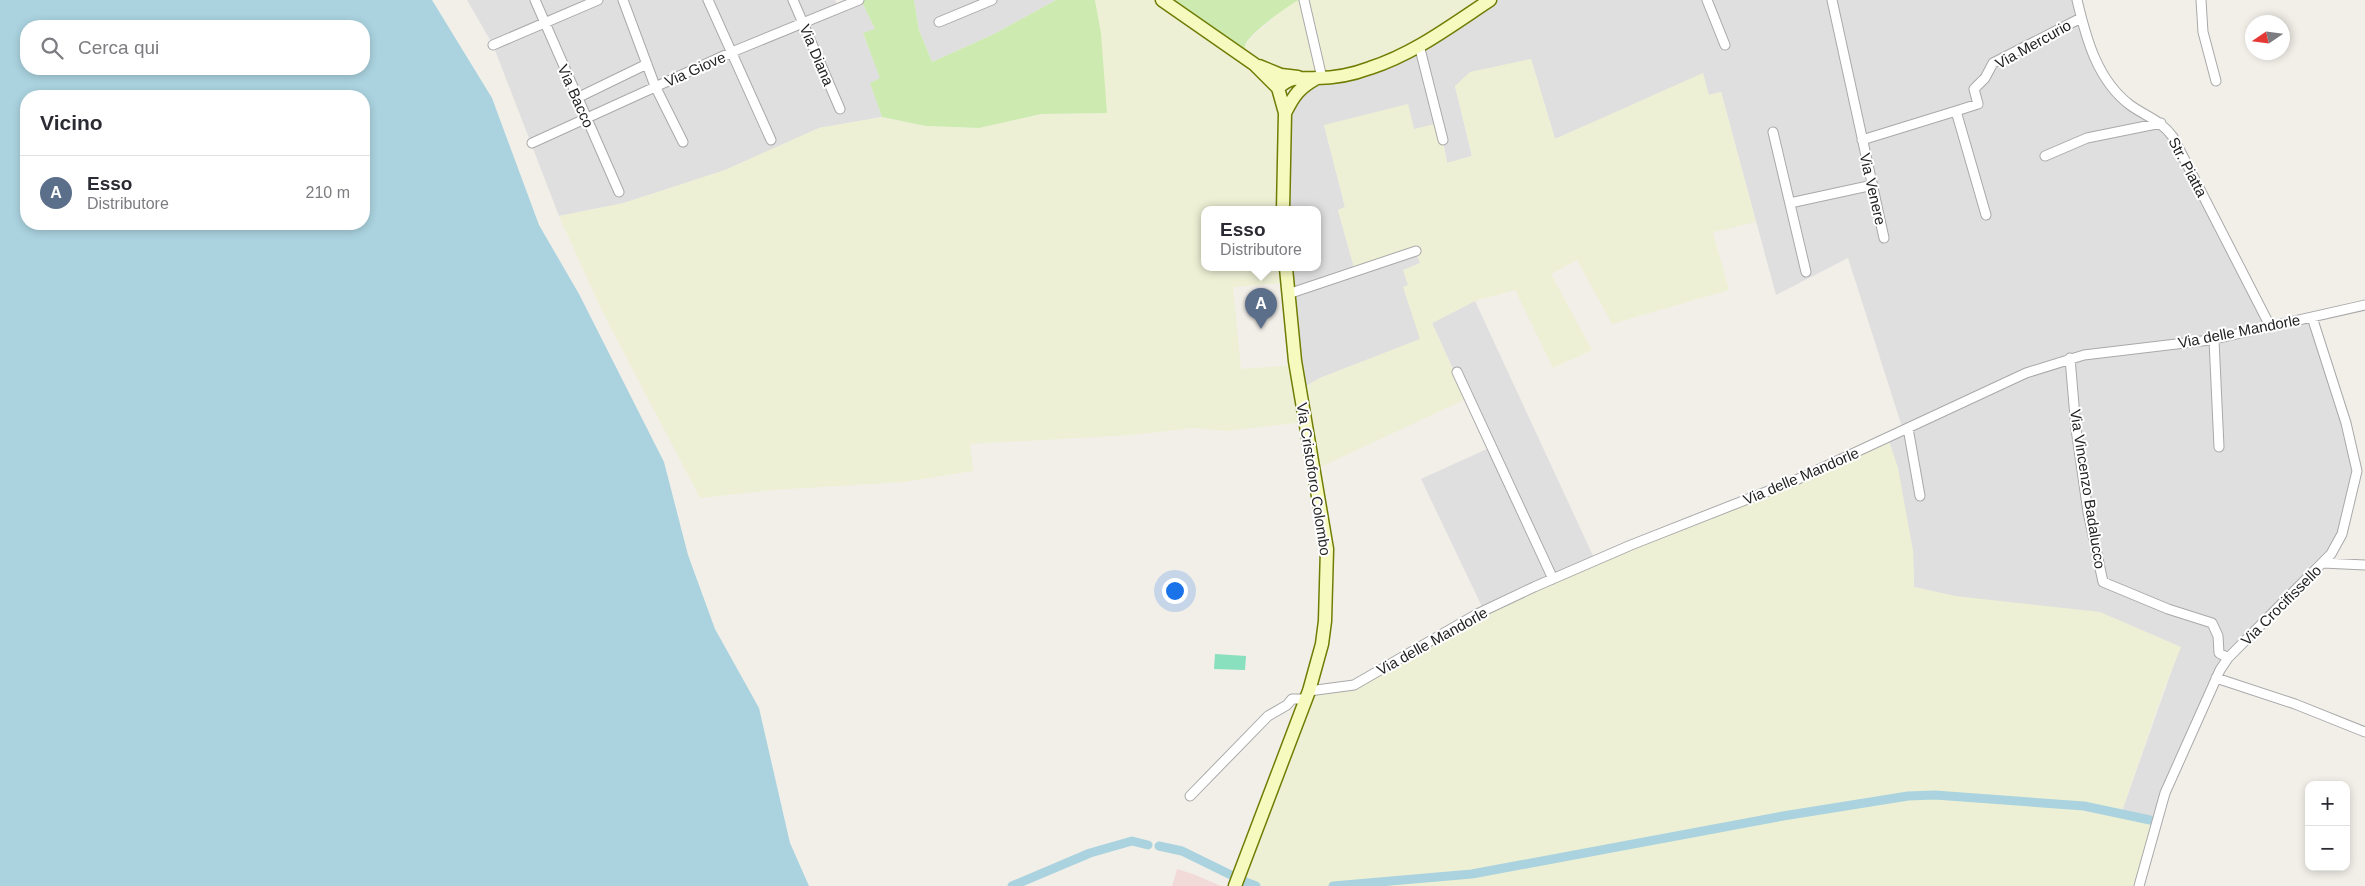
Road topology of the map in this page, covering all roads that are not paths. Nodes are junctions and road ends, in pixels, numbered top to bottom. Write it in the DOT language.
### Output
graph roads {
  1 [pos="535,0"];
  2 [pos="598,0"];
  3 [pos="623,0"];
  4 [pos="708,0"];
  5 [pos="793,0"];
  6 [pos="859,0"];
  7 [pos="992,0"];
  8 [pos="1162,0"];
  9 [pos="1304,0"];
  10 [pos="1490,0"];
  11 [pos="1707,0"];
  12 [pos="1832,0"];
  13 [pos="2077,0"];
  14 [pos="2201,0"];
  15 [pos="2081,18"];
  16 [pos="939,22"];
  17 [pos="544,24"];
  18 [pos="804,24"];
  19 [pos="493,45"];
  20 [pos="1419,46"];
  21 [pos="1725,46"];
  22 [pos="732,52"];
  23 [pos="647,64"];
  24 [pos="1254,64"];
  25 [pos="1320,78"];
  26 [pos="2216,80"];
  27 [pos="1300,82"];
  28 [pos="655,86"];
  29 [pos="1278,88"];
  30 [pos="577,98"];
  31 [pos="840,110"];
  32 [pos="1956,111"];
  33 [pos="1285,114"];
  34 [pos="587,119"];
  35 [pos="2161,123"];
  36 [pos="1773,132"];
  37 [pos="771,140"];
  38 [pos="1443,140"];
  39 [pos="1862,140"];
  40 [pos="683,142"];
  41 [pos="532,143"];
  42 [pos="2045,156"];
  43 [pos="1873,185"];
  44 [pos="619,192"];
  45 [pos="1790,203"];
  46 [pos="1283,206"];
  47 [pos="1986,215"];
  48 [pos="1884,238"];
  49 [pos="1416,251"];
  50 [pos="1286,271"];
  51 [pos="1806,272"];
  52 [pos="1288,294"];
  53 [pos="2365,305"];
  54 [pos="2312,317"];
  55 [pos="2270,326"];
  56 [pos="2214,340"];
  57 [pos="2070,358"];
  58 [pos="1457,372"];
  59 [pos="1908,428"];
  60 [pos="2219,447"];
  61 [pos="1920,496"];
  62 [pos="2323,563"];
  63 [pos="2365,565"];
  64 [pos="1553,578"];
  65 [pos="2228,658"];
  66 [pos="2216,678"];
  67 [pos="1308,695"];
  68 [pos="2365,732"];
  69 [pos="1190,796"];
  70 [pos="1235,886"];
  71 [pos="2140,886"];
  1 -- 17 [label="street, Via Bacco"];
  2 -- 17 [label="street"];
  3 -- 23 [label="street"];
  4 -- 22 [label="street"];
  5 -- 18 [label="street, Via Diana"];
  6 -- 18 [label="street, Via Giove"];
  7 -- 16 [label="street"];
  8 -- 24 [label="main road"];
  9 -- 25 [label="street"];
  10 -- 20 [label="main road"];
  11 -- 21 [label="street"];
  12 -- 39 [label="street, Via Venere"];
  13 -- 15 [label="street, Str. Piatta"];
  14 -- 26 [label="street"];
  15 -- 32 [label="street, Via Mercurio"];
  15 -- 35 [label="street, Str. Piatta"];
  17 -- 19 [label="street"];
  17 -- 30 [label="street, Via Bacco"];
  18 -- 22 [label="street, Via Giove"];
  18 -- 31 [label="street, Via Diana"];
  20 -- 25 [label="main road"];
  20 -- 38 [label="street"];
  22 -- 28 [label="street, Via Giove"];
  22 -- 37 [label="street"];
  23 -- 28 [label="street"];
  23 -- 30 [label="street"];
  24 -- 27 [label="main road"];
  24 -- 29 [label="main road"];
  25 -- 27 [label="main road"];
  27 -- 29 [label="main road"];
  27 -- 33 [label="main road"];
  28 -- 34 [label="street, Via Giove"];
  28 -- 40 [label="street"];
  29 -- 33 [label="main road"];
  30 -- 34 [label="street, Via Bacco"];
  32 -- 39 [label="street, Via Mercurio"];
  32 -- 47 [label="street"];
  33 -- 46 [label="main road"];
  34 -- 41 [label="street, Via Giove"];
  34 -- 44 [label="street, Via Bacco"];
  35 -- 42 [label="street"];
  35 -- 55 [label="street, Str. Piatta"];
  36 -- 45 [label="street"];
  39 -- 43 [label="street, Via Venere"];
  43 -- 45 [label="street"];
  43 -- 48 [label="street, Via Venere"];
  45 -- 51 [label="street"];
  49 -- 52 [label="street"];
  50 -- 52 [label="main road, Via Cristoforo Colombo"];
  52 -- 67 [label="main road, Via Cristoforo Colombo"];
  53 -- 54 [label="street, Via delle Mandorle"];
  54 -- 55 [label="street, Via delle Mandorle"];
  54 -- 62 [label="street, Via Crocifissello"];
  55 -- 56 [label="street, Via delle Mandorle"];
  56 -- 57 [label="street, Via delle Mandorle"];
  56 -- 60 [label="street"];
  57 -- 59 [label="street, Via delle Mandorle"];
  57 -- 65 [label="street, Via Vincenzo Badalucco"];
  58 -- 64 [label="street"];
  59 -- 61 [label="street"];
  59 -- 64 [label="street, Via delle Mandorle"];
  62 -- 63 [label="street"];
  62 -- 65 [label="street, Via Crocifissello"];
  64 -- 67 [label="street, Via delle Mandorle"];
  65 -- 66 [label="street, Via Crocifissello"];
  66 -- 68 [label="street"];
  66 -- 71 [label="street, Via Crocifissello"];
  67 -- 69 [label="street, Via delle Mandorle"];
  67 -- 70 [label="main road, Via Cristoforo Colombo"];
}
